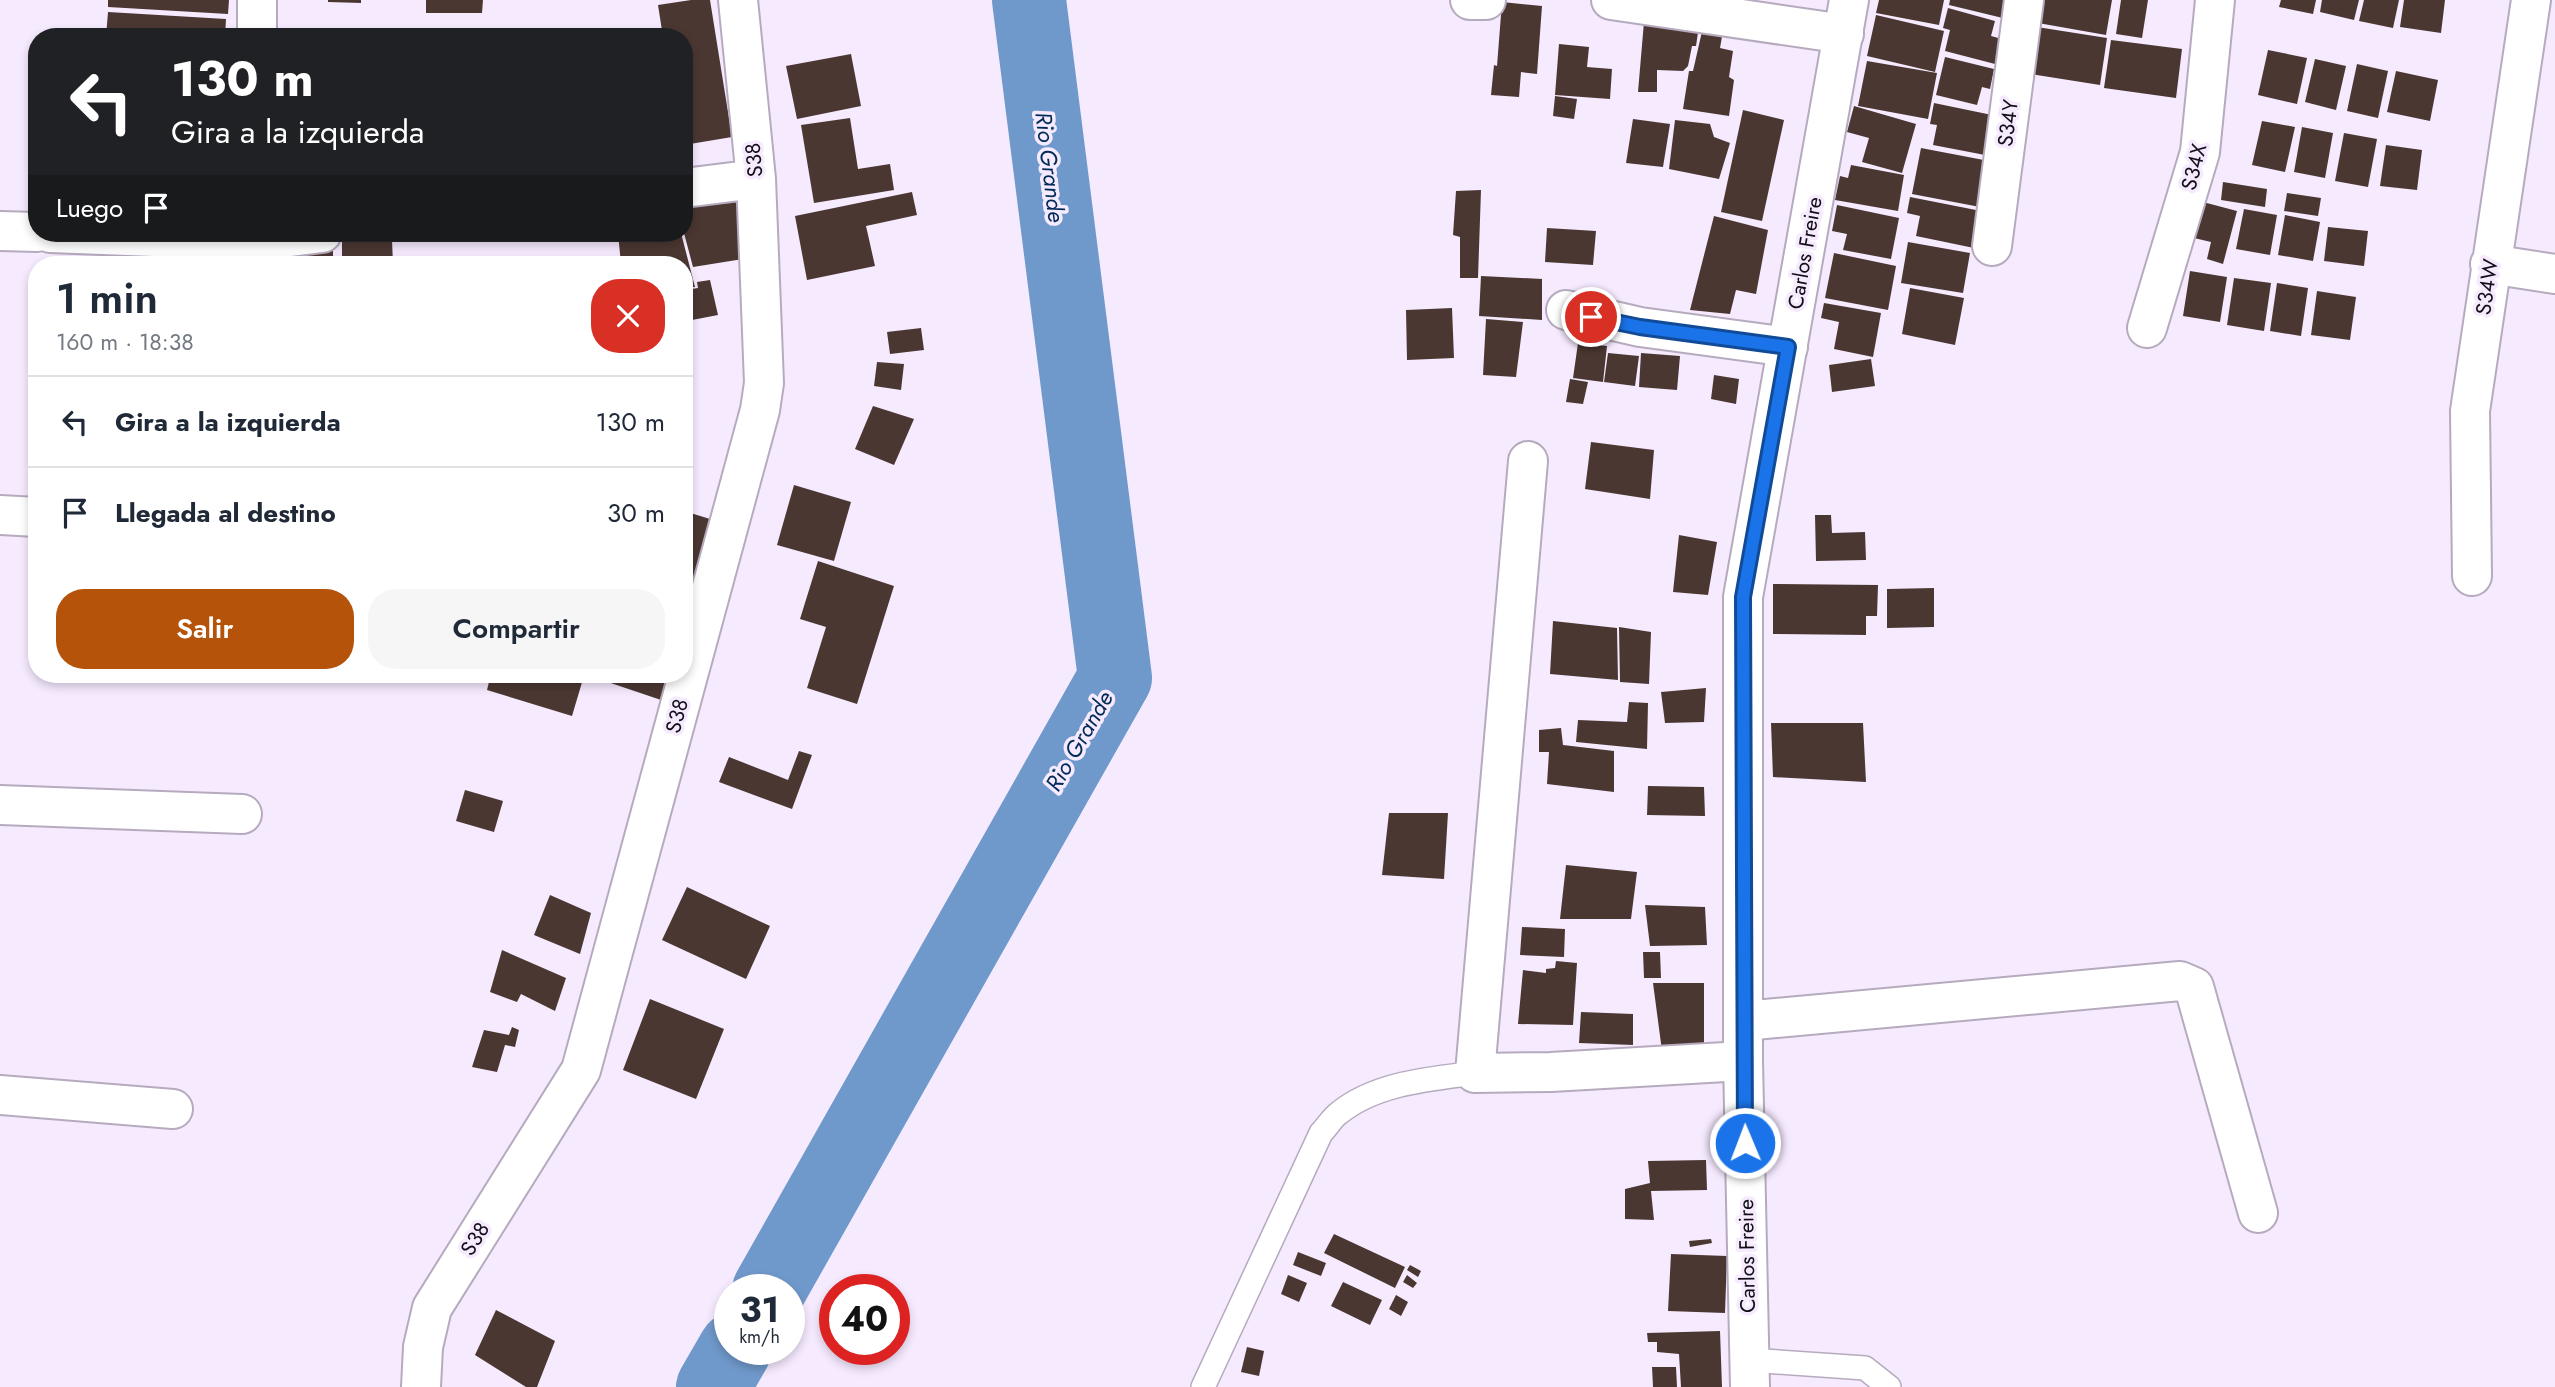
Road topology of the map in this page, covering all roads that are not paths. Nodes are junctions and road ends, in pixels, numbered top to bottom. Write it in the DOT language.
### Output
graph roads {
  1 [pos="257,0"];
  2 [pos="738,0"];
  3 [pos="1470,0"];
  4 [pos="1486,0"];
  5 [pos="1611,0"];
  6 [pos="2024,0"];
  7 [pos="2214,0"];
  8 [pos="2531,0"];
  9 [pos="1847,17"];
  10 [pos="257,28"];
  11 [pos="757,179"];
  12 [pos="693,187"];
  13 [pos="0,231"];
  14 [pos="28,232"];
  15 [pos="1992,246"];
  16 [pos="2490,264"];
  17 [pos="2555,274"];
  18 [pos="1566,310"];
  19 [pos="2147,328"];
  20 [pos="1788,347"];
  21 [pos="1528,461"];
  22 [pos="0,515"];
  23 [pos="28,517"];
  24 [pos="2472,576"];
  25 [pos="693,657"];
  26 [pos="686,683"];
  27 [pos="0,805"];
  28 [pos="242,814"];
  29 [pos="1744,1021"];
  30 [pos="1743,1061"];
  31 [pos="1475,1073"];
  32 [pos="0,1095"];
  33 [pos="173,1109"];
  34 [pos="2258,1213"];
  35 [pos="1750,1374"];
  36 [pos="421,1387"];
  37 [pos="1203,1387"];
  38 [pos="1889,1387"];
  1 -- 10 [label="street"];
  2 -- 11 [label="street, S38"];
  3 -- 4 [label="street"];
  5 -- 9 [label="street"];
  6 -- 15 [label="street, S34Y"];
  7 -- 19 [label="street, S34X"];
  8 -- 16 [label="street, S34W"];
  9 -- 20 [label="street, Carlos Freire"];
  11 -- 12 [label="street"];
  11 -- 25 [label="street, S38"];
  13 -- 14 [label="street"];
  16 -- 17 [label="street"];
  16 -- 24 [label="street, S34W"];
  18 -- 20 [label="street"];
  20 -- 29 [label="street, Carlos Freire"];
  21 -- 31 [label="street"];
  22 -- 23 [label="street"];
  26 -- 36 [label="street, S38"];
  27 -- 28 [label="street"];
  29 -- 30 [label="street, Carlos Freire"];
  29 -- 34 [label="street"];
  30 -- 31 [label="street"];
  30 -- 35 [label="street, Carlos Freire"];
  31 -- 37 [label="lane"];
  32 -- 33 [label="street"];
  35 -- 38 [label="lane"];
}
